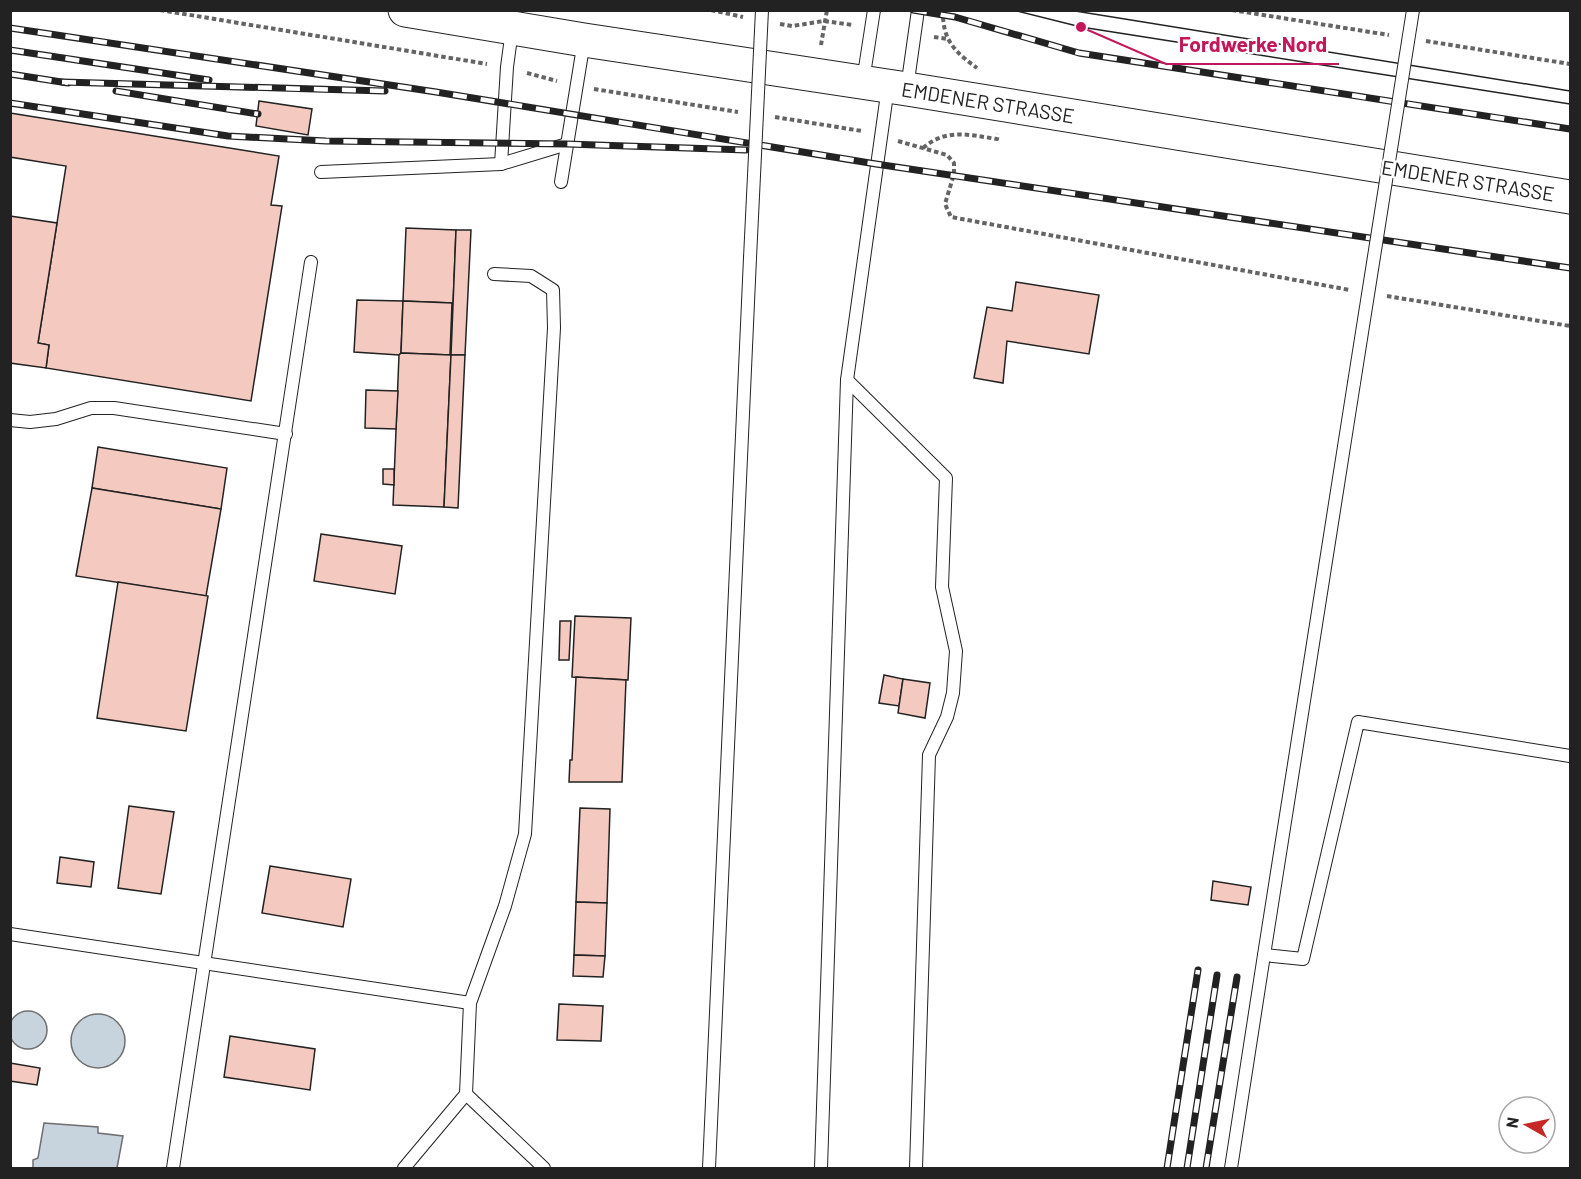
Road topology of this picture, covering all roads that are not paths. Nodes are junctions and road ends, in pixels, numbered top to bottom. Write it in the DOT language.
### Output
graph roads {
  1 [pos="405,10"];
  2 [pos="762,10"];
  3 [pos="874,10"];
  4 [pos="918,10"];
  5 [pos="1413,10"];
  6 [pos="512,29"];
  7 [pos="584,40"];
  8 [pos="886,86"];
  9 [pos="567,144"];
  10 [pos="501,164"];
  11 [pos="321,172"];
  12 [pos="561,182"];
  13 [pos="1570,197"];
  14 [pos="311,262"];
  15 [pos="494,274"];
  16 [pos="847,380"];
  17 [pos="10,420"];
  18 [pos="286,434"];
  19 [pos="1570,756"];
  20 [pos="10,934"];
  21 [pos="1264,955"];
  22 [pos="206,965"];
  23 [pos="470,1004"];
  24 [pos="466,1094"];
  25 [pos="173,1168"];
  26 [pos="404,1168"];
  27 [pos="544,1168"];
  28 [pos="709,1168"];
  29 [pos="821,1168"];
  30 [pos="916,1168"];
  31 [pos="1231,1168"];
  1 -- 6 [label="street, EMDENER STRASSE"];
  2 -- 28 [label="lane, bridge"];
  3 -- 8 [label="lane"];
  4 -- 8 [label="lane"];
  5 -- 21 [label="lane, bridge"];
  6 -- 7 [label="street, EMDENER STRASSE"];
  6 -- 10 [label="lane"];
  7 -- 8 [label="street, EMDENER STRASSE"];
  7 -- 9 [label="lane"];
  8 -- 13 [label="street, EMDENER STRASSE"];
  8 -- 16 [label="lane"];
  9 -- 10 [label="lane"];
  9 -- 12 [label="lane"];
  10 -- 11 [label="lane"];
  14 -- 18 [label="lane"];
  15 -- 23 [label="lane"];
  16 -- 29 [label="lane"];
  16 -- 30 [label="lane"];
  17 -- 18 [label="lane"];
  18 -- 22 [label="lane"];
  19 -- 21 [label="lane"];
  20 -- 22 [label="lane"];
  21 -- 31 [label="lane"];
  22 -- 23 [label="lane"];
  22 -- 25 [label="lane"];
  23 -- 24 [label="lane"];
  24 -- 26 [label="lane"];
  24 -- 27 [label="lane"];
}
